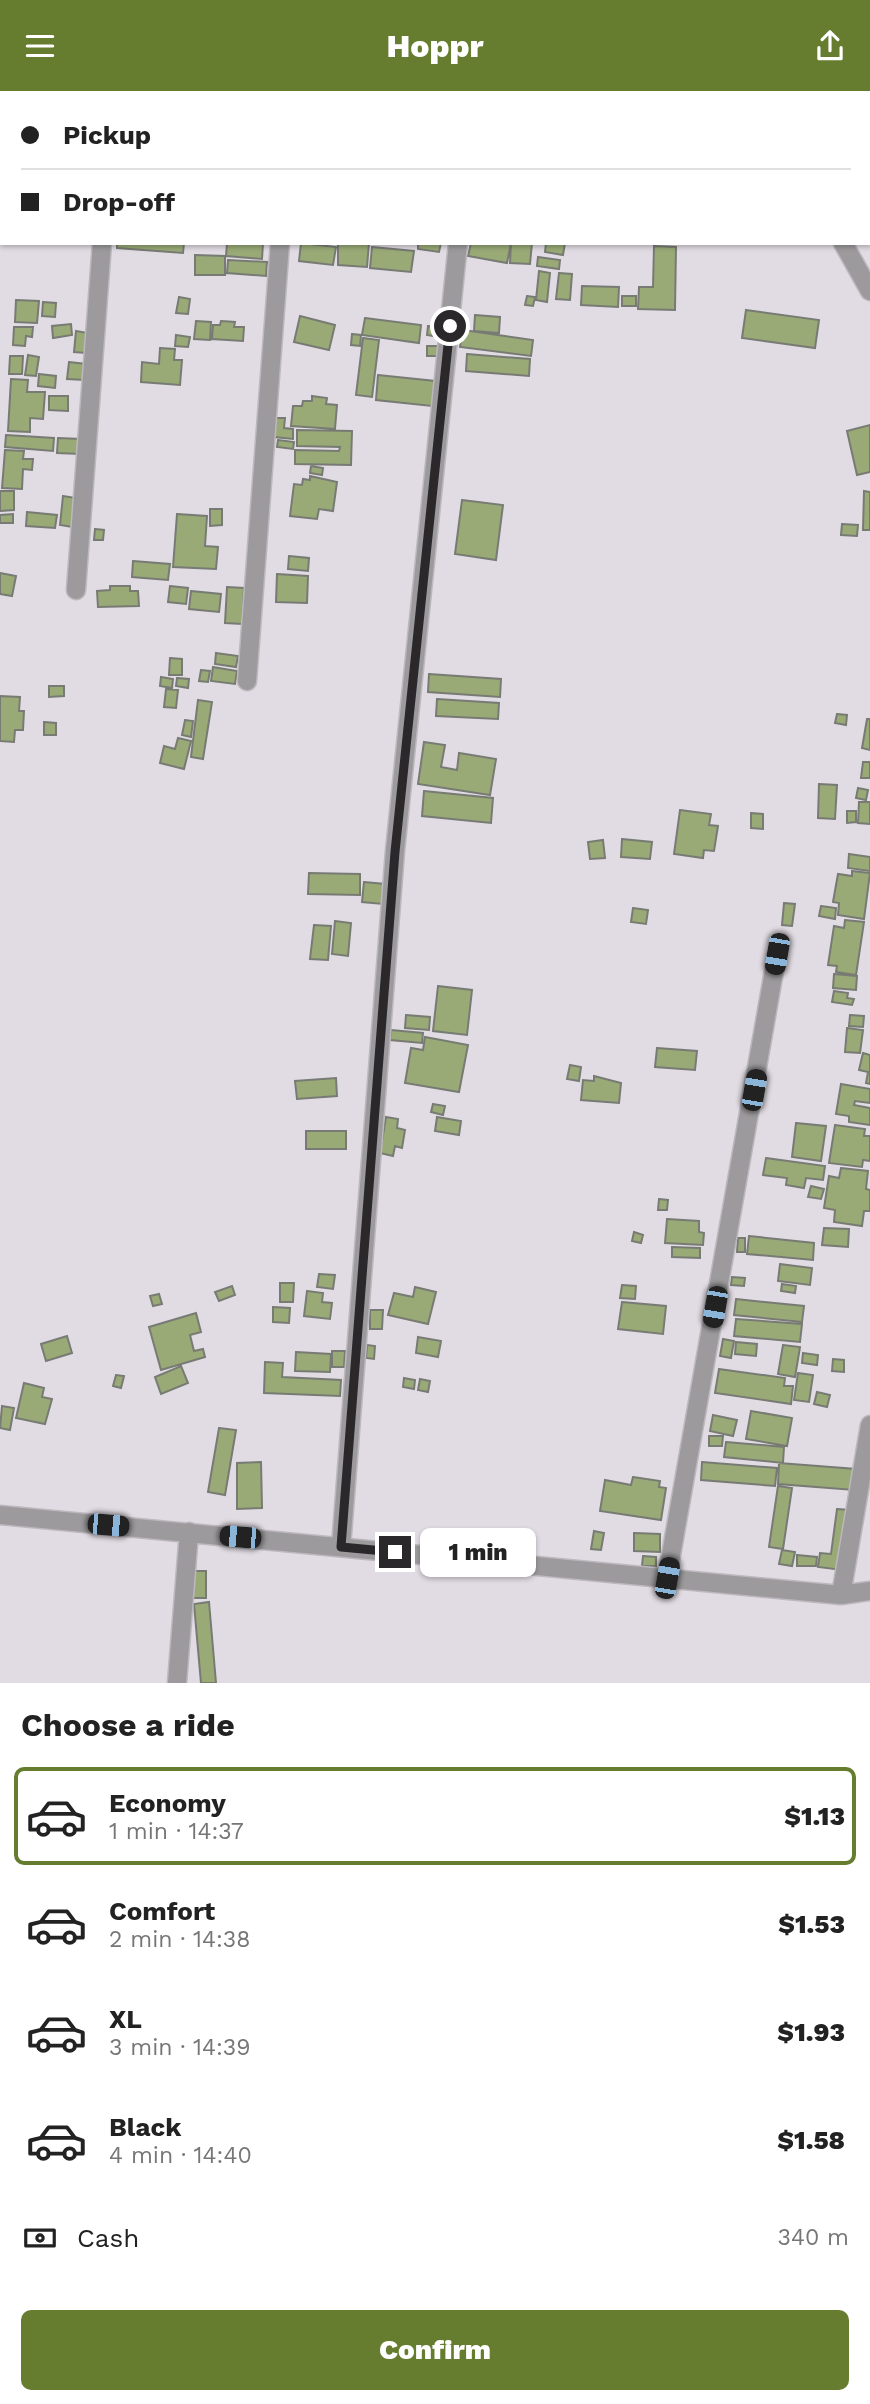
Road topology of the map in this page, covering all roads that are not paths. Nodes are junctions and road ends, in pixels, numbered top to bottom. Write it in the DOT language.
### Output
graph roads {
  1 [pos="102,245"];
  2 [pos="279,245"];
  3 [pos="458,245"];
  4 [pos="844,245"];
  5 [pos="870,291"];
  6 [pos="76,590"];
  7 [pos="247,681"];
  8 [pos="777,954"];
  9 [pos="870,1425"];
  10 [pos="0,1515"];
  11 [pos="189,1532"];
  12 [pos="341,1547"];
  13 [pos="667,1578"];
  14 [pos="870,1591"];
  15 [pos="841,1595"];
  16 [pos="177,1683"];
  1 -- 6 [label="street"];
  2 -- 7 [label="street"];
  3 -- 12 [label="street"];
  4 -- 5 [label="street"];
  8 -- 13 [label="street"];
  9 -- 15 [label="street"];
  10 -- 11 [label="street"];
  11 -- 12 [label="street"];
  11 -- 16 [label="street"];
  12 -- 13 [label="street"];
  13 -- 15 [label="street"];
  14 -- 15 [label="street"];
}
